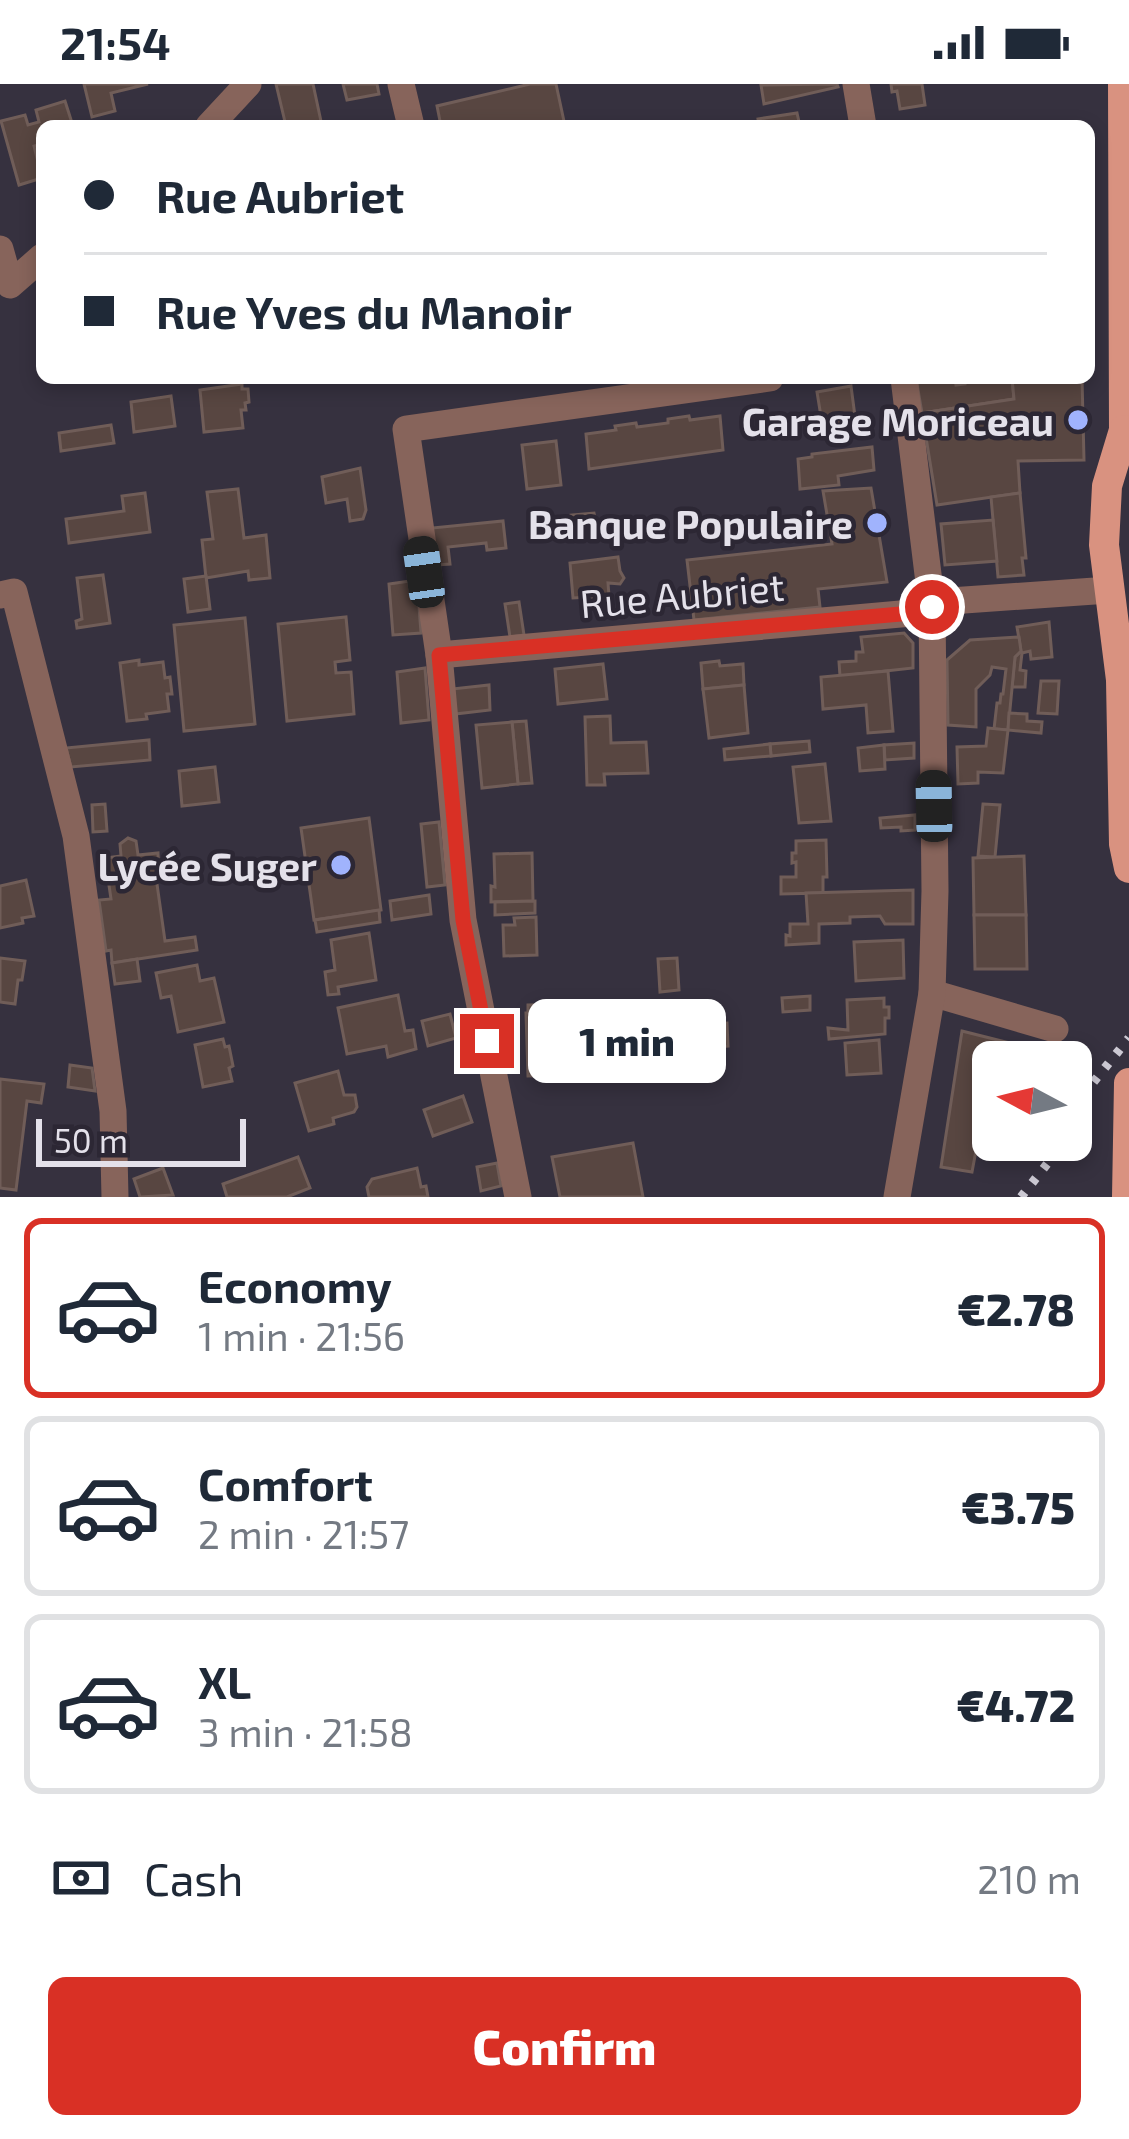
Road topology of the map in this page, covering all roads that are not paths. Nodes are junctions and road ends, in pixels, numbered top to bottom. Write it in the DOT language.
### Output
graph roads {
  1 [pos="248,84"];
  2 [pos="401,84"];
  3 [pos="856,84"];
  4 [pos="1123,84"];
  5 [pos="215,120"];
  6 [pos="410,120"];
  7 [pos="862,120"];
  8 [pos="0,249"];
  9 [pos="36,262"];
  10 [pos="727,384"];
  11 [pos="905,384"];
  12 [pos="1124,430"];
  13 [pos="1129,468"];
  14 [pos="1122,590"];
  15 [pos="7,593"];
  16 [pos="932,607"];
  17 [pos="439,655"];
  18 [pos="1129,868"];
  19 [pos="932,993"];
  20 [pos="1055,1029"];
  21 [pos="1129,1083"];
  22 [pos="115,1197"];
  23 [pos="518,1197"];
  24 [pos="897,1197"];
  25 [pos="1126,1197"];
  1 -- 5 [label="street"];
  2 -- 6 [label="street"];
  3 -- 7 [label="street"];
  4 -- 12 [label="main road"];
  8 -- 9 [label="street"];
  10 -- 17 [label="street"];
  11 -- 16 [label="street"];
  12 -- 13 [label="main road"];
  12 -- 14 [label="main road"];
  14 -- 16 [label="street, Rue Aubriet"];
  14 -- 18 [label="main road"];
  15 -- 22 [label="street"];
  16 -- 17 [label="street, Rue Aubriet"];
  16 -- 19 [label="street"];
  17 -- 23 [label="street"];
  19 -- 20 [label="street"];
  19 -- 24 [label="street"];
  21 -- 25 [label="main road"];
}
